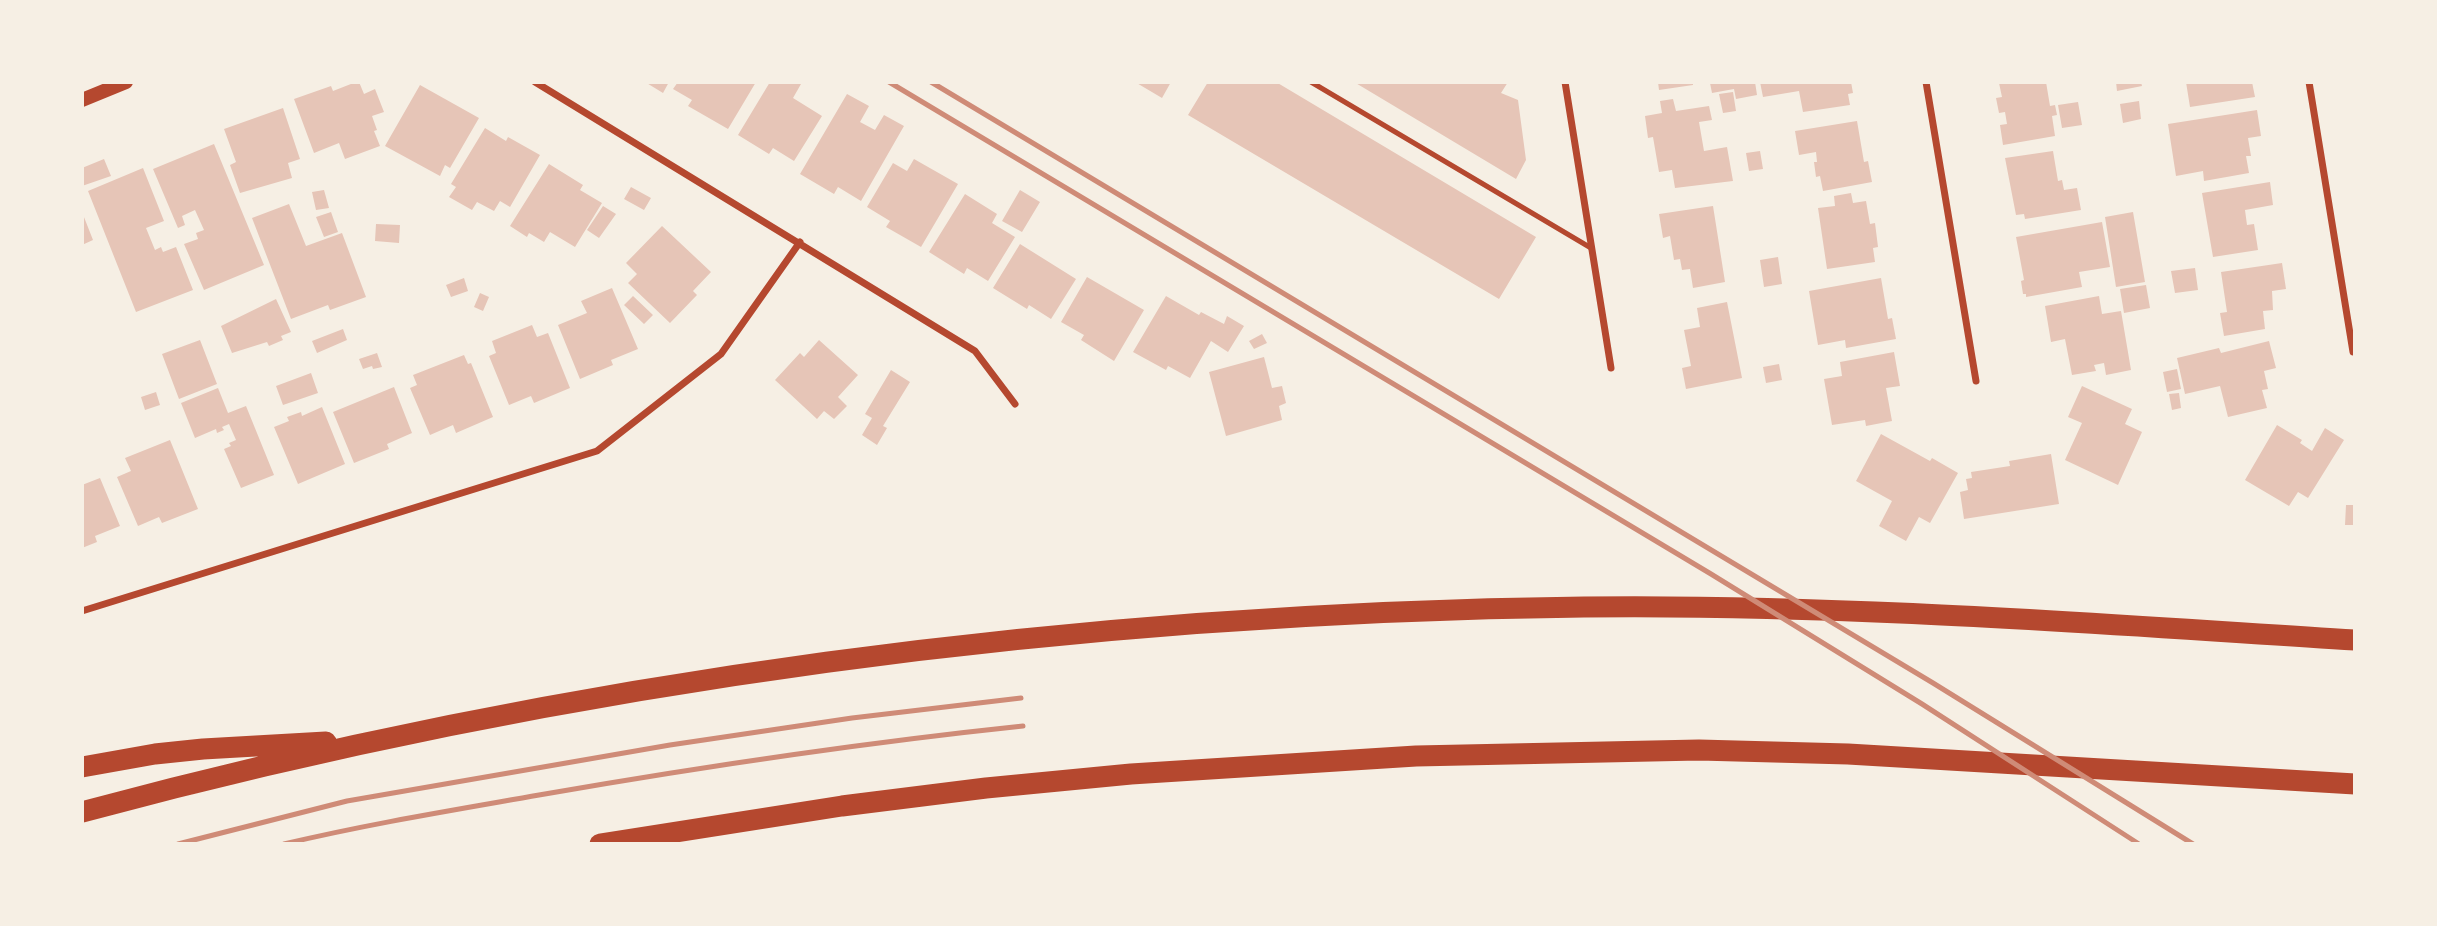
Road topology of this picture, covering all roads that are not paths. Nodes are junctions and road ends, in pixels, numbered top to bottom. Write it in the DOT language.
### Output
graph roads {
  1 [pos="126,82"];
  2 [pos="536,82"];
  3 [pos="1311,82"];
  4 [pos="1565,82"];
  5 [pos="1926,82"];
  6 [pos="2309,82"];
  7 [pos="82,100"];
  8 [pos="800,242"];
  9 [pos="1591,248"];
  10 [pos="2354,352"];
  11 [pos="1611,368"];
  12 [pos="1976,381"];
  13 [pos="1015,404"];
  14 [pos="82,611"];
  15 [pos="2355,640"];
  16 [pos="387,738"];
  17 [pos="82,767"];
  18 [pos="2355,784"];
  19 [pos="82,812"];
  20 [pos="600,844"];
  1 -- 7 [label="main road"];
  2 -- 8 [label="street"];
  3 -- 9 [label="lane"];
  4 -- 9 [label="street"];
  5 -- 12 [label="street"];
  6 -- 10 [label="street"];
  8 -- 13 [label="street"];
  8 -- 14 [label="street"];
  9 -- 11 [label="street"];
  15 -- 16 [label="highway"];
  16 -- 17 [label="highway"];
  16 -- 19 [label="highway"];
  18 -- 20 [label="highway"];
}
